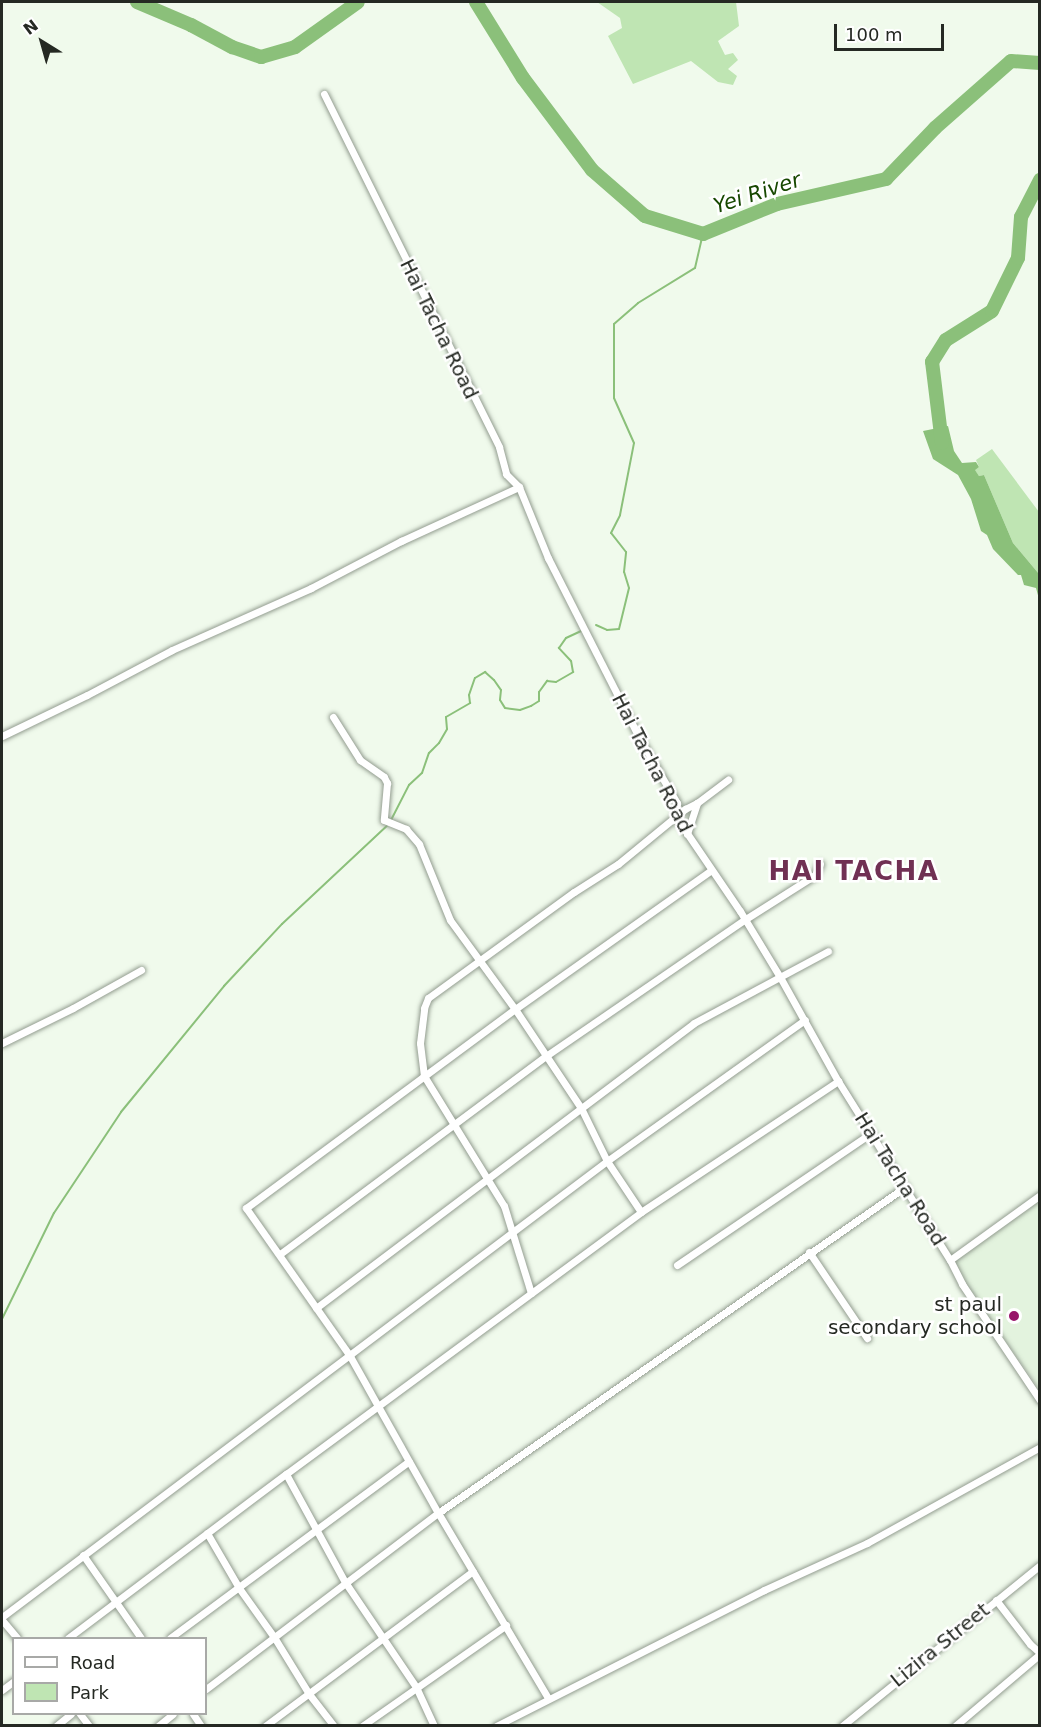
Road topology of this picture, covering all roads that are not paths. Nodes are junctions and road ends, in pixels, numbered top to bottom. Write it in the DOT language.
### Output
graph roads {
  1 [pos="324,94"];
  2 [pos="519,487"];
  3 [pos="333,717"];
  4 [pos="2,736"];
  5 [pos="728,780"];
  6 [pos="697,803"];
  7 [pos="676,817"];
  8 [pos="687,834"];
  9 [pos="820,864"];
  10 [pos="711,870"];
  11 [pos="744,920"];
  12 [pos="828,951"];
  13 [pos="478,962"];
  14 [pos="141,970"];
  15 [pos="780,977"];
  16 [pos="514,1009"];
  17 [pos="805,1020"];
  18 [pos="2,1043"];
  19 [pos="546,1056"];
  20 [pos="424,1076"];
  21 [pos="838,1081"];
  22 [pos="581,1108"];
  23 [pos="452,1126"];
  24 [pos="871,1133"];
  25 [pos="607,1161"];
  26 [pos="487,1179"];
  27 [pos="905,1187"];
  28 [pos="1040,1195"];
  29 [pos="641,1212"];
  30 [pos="514,1232"];
  31 [pos="809,1252"];
  32 [pos="280,1254"];
  33 [pos="951,1260"];
  34 [pos="677,1265"];
  35 [pos="531,1293"];
  36 [pos="316,1308"];
  37 [pos="867,1338"];
  38 [pos="350,1356"];
  39 [pos="1040,1400"];
  40 [pos="379,1405"];
  41 [pos="1040,1448"];
  42 [pos="409,1461"];
  43 [pos="286,1474"];
  44 [pos="438,1512"];
  45 [pos="317,1530"];
  46 [pos="207,1533"];
  47 [pos="82,1555"];
  48 [pos="1040,1565"];
  49 [pos="473,1571"];
  50 [pos="345,1582"];
  51 [pos="239,1588"];
  52 [pos="996,1600"];
  53 [pos="116,1602"];
  54 [pos="2,1619"];
  55 [pos="506,1625"];
  56 [pos="16,1637"];
  57 [pos="69,1637"];
  58 [pos="140,1637"];
  59 [pos="171,1637"];
  60 [pos="274,1637"];
  61 [pos="385,1639"];
  62 [pos="1040,1654"];
  63 [pos="416,1687"];
  64 [pos="207,1688"];
  65 [pos="309,1694"];
  66 [pos="548,1698"];
  67 [pos="68,1715"];
  68 [pos="170,1715"];
  69 [pos="56,1725"];
  70 [pos="158,1725"];
  71 [pos="266,1725"];
  72 [pos="334,1725"];
  73 [pos="362,1725"];
  74 [pos="434,1725"];
  75 [pos="496,1725"];
  76 [pos="842,1725"];
  77 [pos="955,1725"];
  1 -- 2 [label="street, Hai Tacha Road"];
  2 -- 4 [label="street"];
  2 -- 7 [label="street, Hai Tacha Road"];
  3 -- 13 [label="street"];
  5 -- 6 [label="street"];
  6 -- 7 [label="street"];
  6 -- 8 [label="street"];
  7 -- 8 [label="street, Hai Tacha Road"];
  7 -- 13 [label="street"];
  8 -- 10 [label="street, Hai Tacha Road"];
  9 -- 11 [label="street"];
  10 -- 11 [label="street, Hai Tacha Road"];
  10 -- 16 [label="street"];
  11 -- 15 [label="street, Hai Tacha Road"];
  11 -- 19 [label="street"];
  12 -- 15 [label="street"];
  13 -- 16 [label="street"];
  13 -- 20 [label="street"];
  14 -- 18 [label="street"];
  15 -- 17 [label="street, Hai Tacha Road"];
  15 -- 22 [label="street"];
  16 -- 19 [label="street"];
  16 -- 20 [label="street"];
  17 -- 21 [label="street, Hai Tacha Road"];
  17 -- 25 [label="street"];
  19 -- 22 [label="street"];
  19 -- 23 [label="street"];
  20 -- 23 [label="street"];
  20 -- 32 [label="street"];
  21 -- 24 [label="street, Hai Tacha Road"];
  21 -- 29 [label="street"];
  22 -- 25 [label="street"];
  22 -- 26 [label="street"];
  23 -- 26 [label="street"];
  23 -- 32 [label="street"];
  24 -- 27 [label="street, Hai Tacha Road"];
  24 -- 34 [label="street"];
  25 -- 29 [label="street"];
  25 -- 30 [label="street"];
  26 -- 30 [label="street"];
  26 -- 36 [label="street"];
  27 -- 31 [label="street"];
  27 -- 33 [label="street, Hai Tacha Road"];
  28 -- 33 [label="street"];
  29 -- 35 [label="street"];
  30 -- 35 [label="street"];
  30 -- 38 [label="street"];
  31 -- 37 [label="street"];
  31 -- 44 [label="street"];
  32 -- 36 [label="street"];
  33 -- 39 [label="street, Hai Tacha Road"];
  35 -- 40 [label="street"];
  36 -- 38 [label="street"];
  38 -- 40 [label="street"];
  38 -- 47 [label="street"];
  40 -- 42 [label="street"];
  40 -- 43 [label="street"];
  41 -- 66 [label="street"];
  42 -- 44 [label="street"];
  42 -- 45 [label="street"];
  43 -- 45 [label="street"];
  43 -- 46 [label="street"];
  44 -- 49 [label="street"];
  44 -- 50 [label="street"];
  45 -- 50 [label="street"];
  45 -- 51 [label="street"];
  46 -- 51 [label="street"];
  46 -- 53 [label="street"];
  47 -- 53 [label="street"];
  47 -- 54 [label="street"];
  48 -- 52 [label="street, Lizira Street"];
  49 -- 55 [label="street"];
  49 -- 61 [label="street"];
  50 -- 60 [label="street"];
  50 -- 61 [label="street"];
  51 -- 59 [label="street"];
  51 -- 60 [label="street"];
  52 -- 62 [label="street"];
  52 -- 76 [label="street, Lizira Street"];
  53 -- 57 [label="street"];
  53 -- 58 [label="street"];
  54 -- 56 [label="street"];
  55 -- 63 [label="street"];
  55 -- 66 [label="street"];
  60 -- 64 [label="street"];
  60 -- 65 [label="street"];
  61 -- 63 [label="street"];
  61 -- 65 [label="street"];
  62 -- 77 [label="street"];
  63 -- 73 [label="street"];
  63 -- 74 [label="street"];
  65 -- 71 [label="street"];
  65 -- 72 [label="street"];
  66 -- 75 [label="street"];
  67 -- 69 [label="street"];
  68 -- 70 [label="street"];
}
